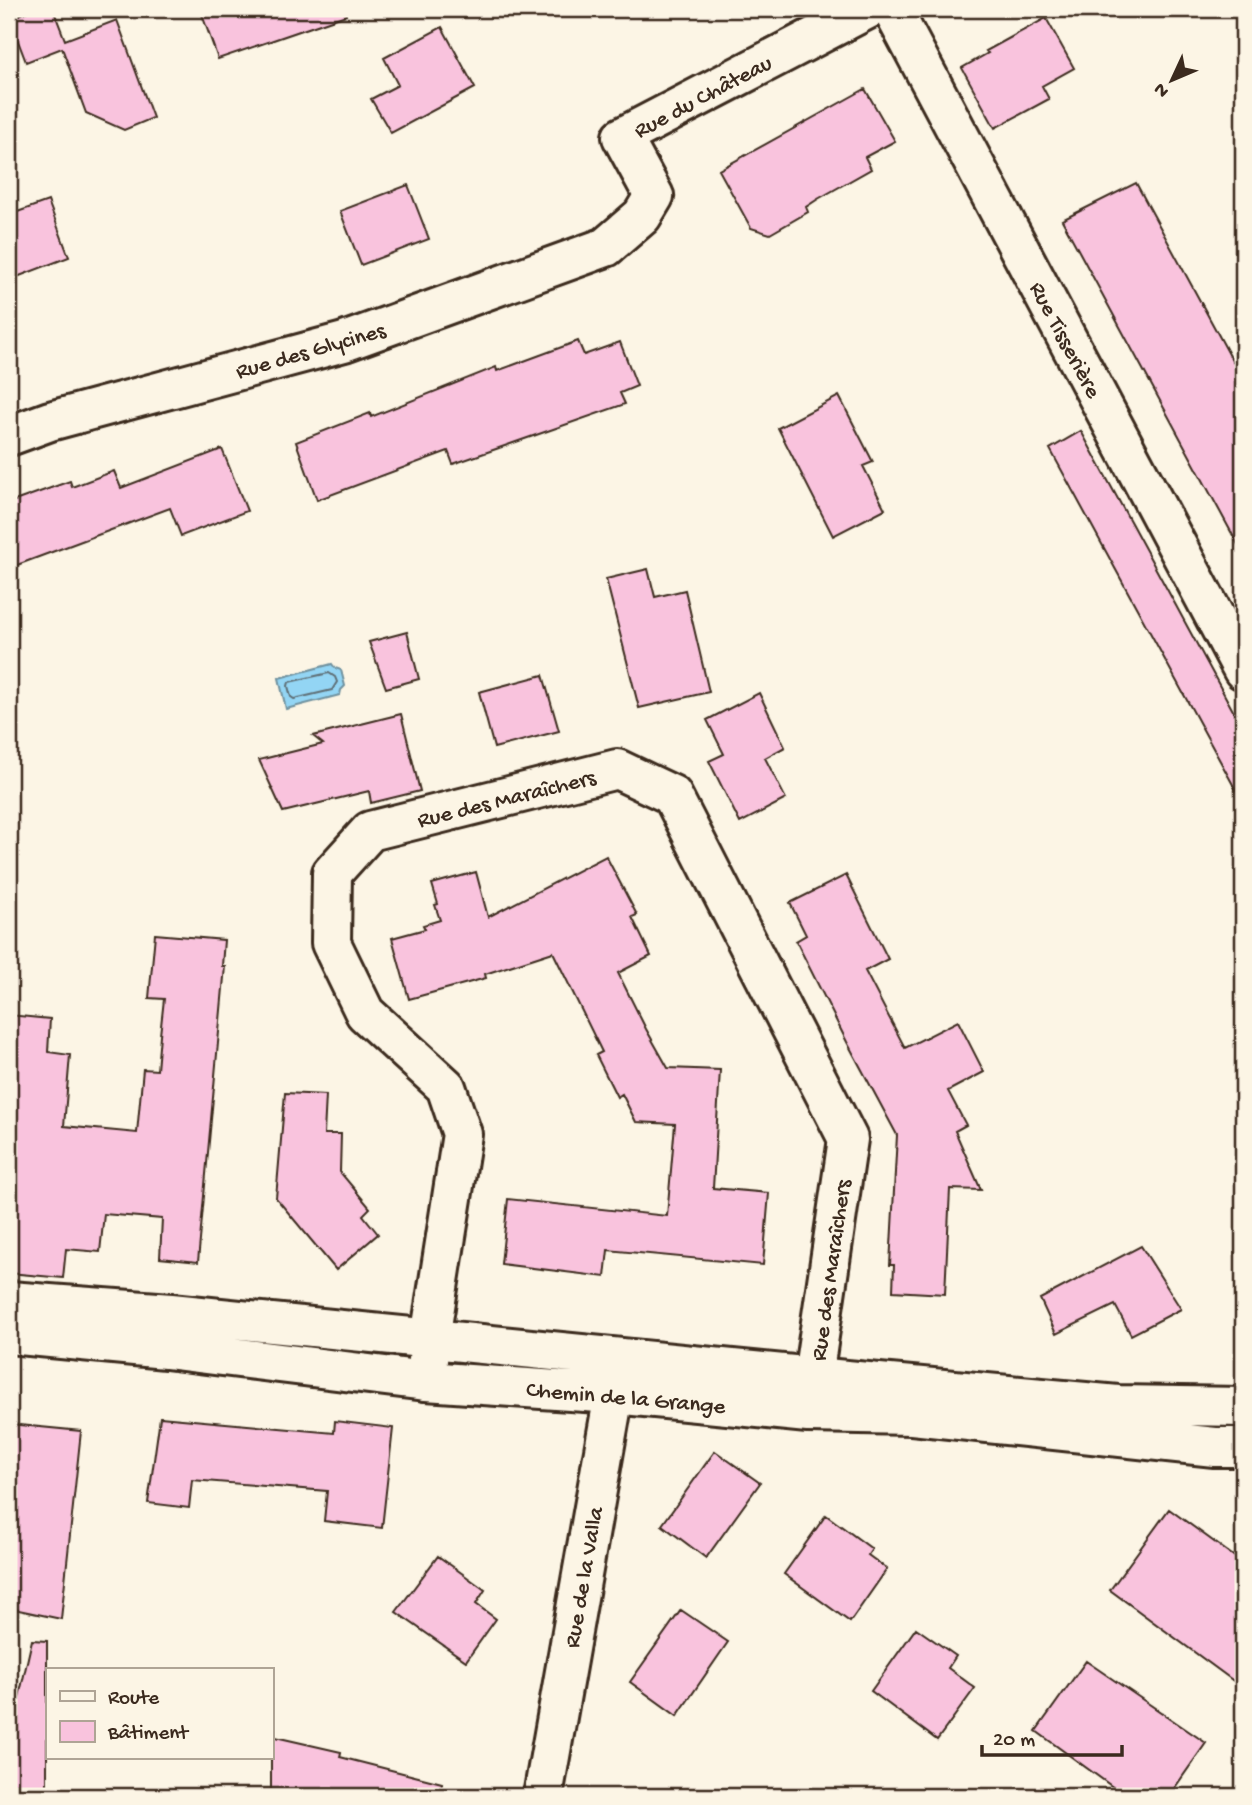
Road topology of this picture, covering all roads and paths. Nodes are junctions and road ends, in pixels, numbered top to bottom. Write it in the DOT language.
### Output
graph roads {
  1 [pos="868,9"];
  2 [pos="892,9"];
  3 [pos="606,247"];
  4 [pos="9,436"];
  5 [pos="1243,670"];
  6 [pos="9,1301"];
  7 [pos="9,1334"];
  8 [pos="430,1339"];
  9 [pos="616,1375"];
  10 [pos="426,1381"];
  11 [pos="811,1395"];
  12 [pos="1243,1408"];
  13 [pos="1243,1447"];
  14 [pos="543,1796"];
  1 -- 3 [label="street, Rue du Château"];
  2 -- 5 [label="street, Rue Tisserière"];
  3 -- 4 [label="street, Rue des Glycines"];
  6 -- 8 [label="street, Chemin de la Grange"];
  7 -- 10 [label="street, Chemin de la Grange"];
  8 -- 9 [label="street, Chemin de la Grange"];
  8 -- 10 [label="street, Rue des Maraîchers"];
  8 -- 11 [label="street, Rue des Maraîchers"];
  9 -- 10 [label="street, Chemin de la Grange"];
  9 -- 11 [label="street, Chemin de la Grange"];
  9 -- 14 [label="street, Rue de la Valla"];
  11 -- 12 [label="street, Chemin de la Grange"];
  11 -- 13 [label="street, Chemin de la Grange"];
}
